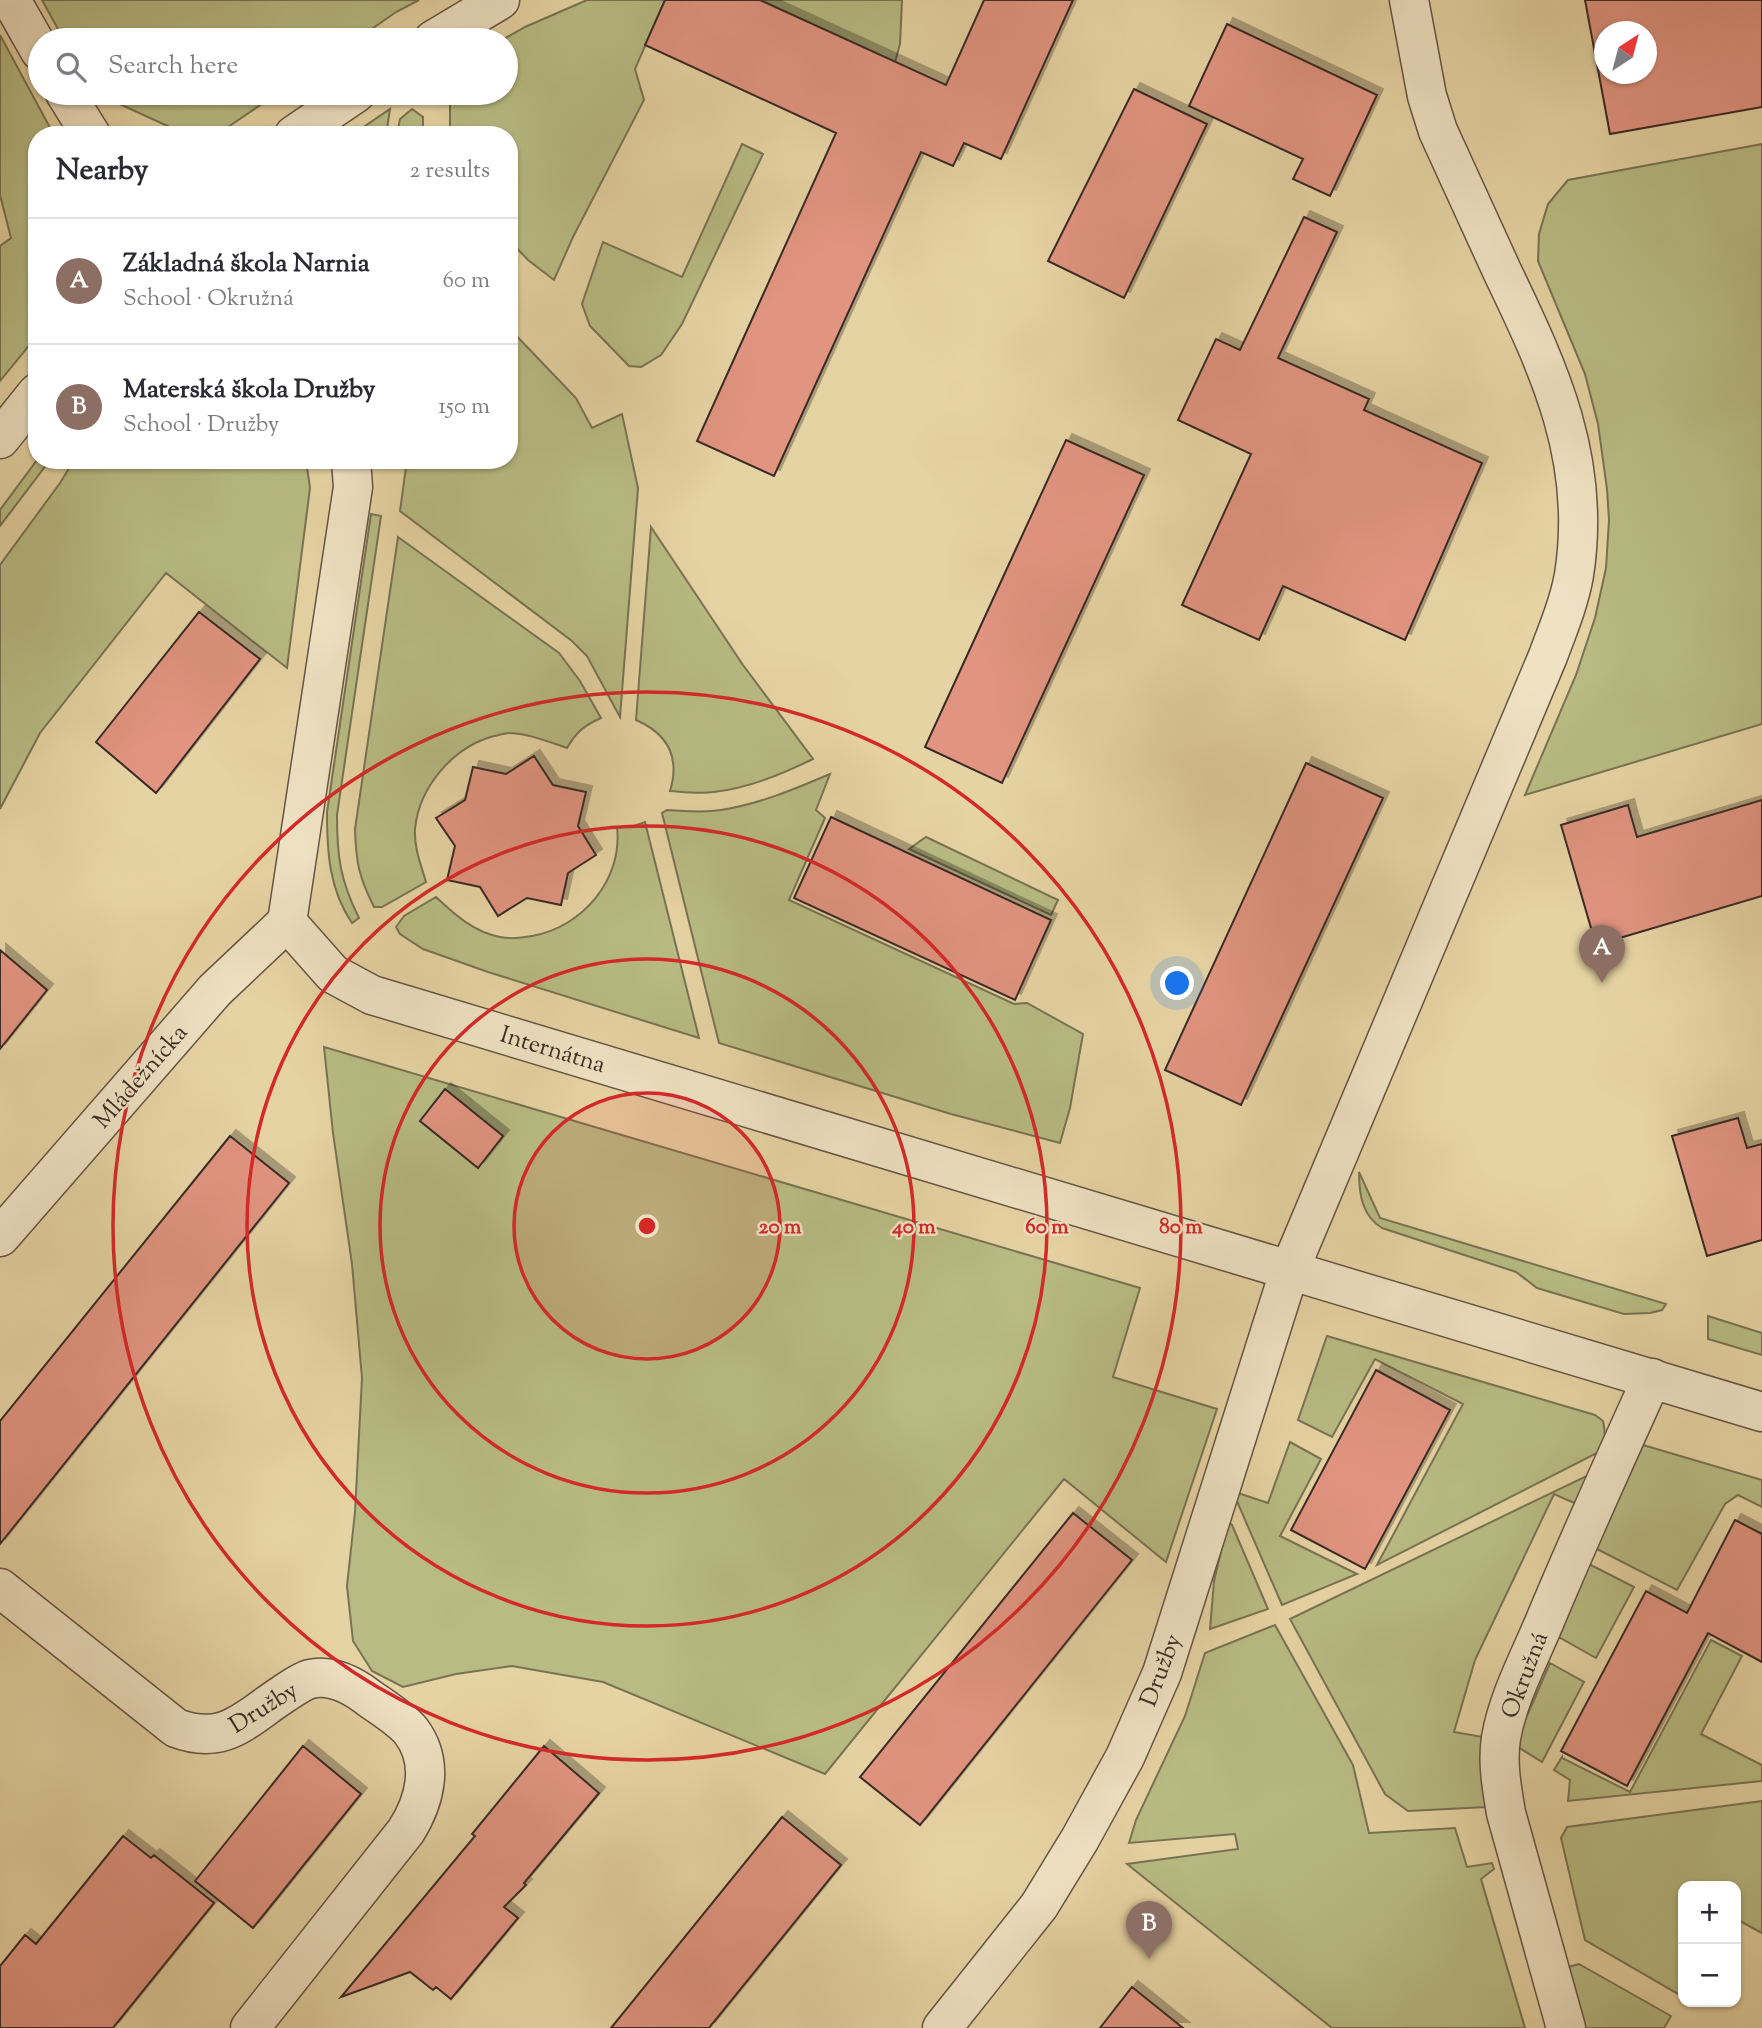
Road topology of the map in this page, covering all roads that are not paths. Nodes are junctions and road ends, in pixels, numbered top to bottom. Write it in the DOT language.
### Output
graph roads {
  1 [pos="11,0"];
  2 [pos="500,0"];
  3 [pos="1409,0"];
  4 [pos="453,28"];
  5 [pos="28,30"];
  6 [pos="72,105"];
  7 [pos="338,105"];
  8 [pos="85,126"];
  9 [pos="307,126"];
  10 [pos="28,404"];
  11 [pos="0,439"];
  12 [pos="352,469"];
  13 [pos="287,922"];
  14 [pos="0,1237"];
  15 [pos="1290,1269"];
  16 [pos="1651,1378"];
  17 [pos="1762,1412"];
  18 [pos="0,1588"];
  19 [pos="250,2028"];
  20 [pos="942,2028"];
  21 [pos="1566,2028"];
  1 -- 5 [label="street"];
  2 -- 4 [label="street"];
  3 -- 15 [label="street, Družby"];
  6 -- 8 [label="street"];
  7 -- 9 [label="street"];
  10 -- 11 [label="street"];
  12 -- 13 [label="street"];
  13 -- 14 [label="street, Mládežnícka"];
  13 -- 15 [label="street, Internátna"];
  15 -- 16 [label="street"];
  15 -- 20 [label="street, Družby"];
  16 -- 17 [label="street"];
  16 -- 21 [label="street, Okružná"];
  18 -- 19 [label="street, Družby"];
}
